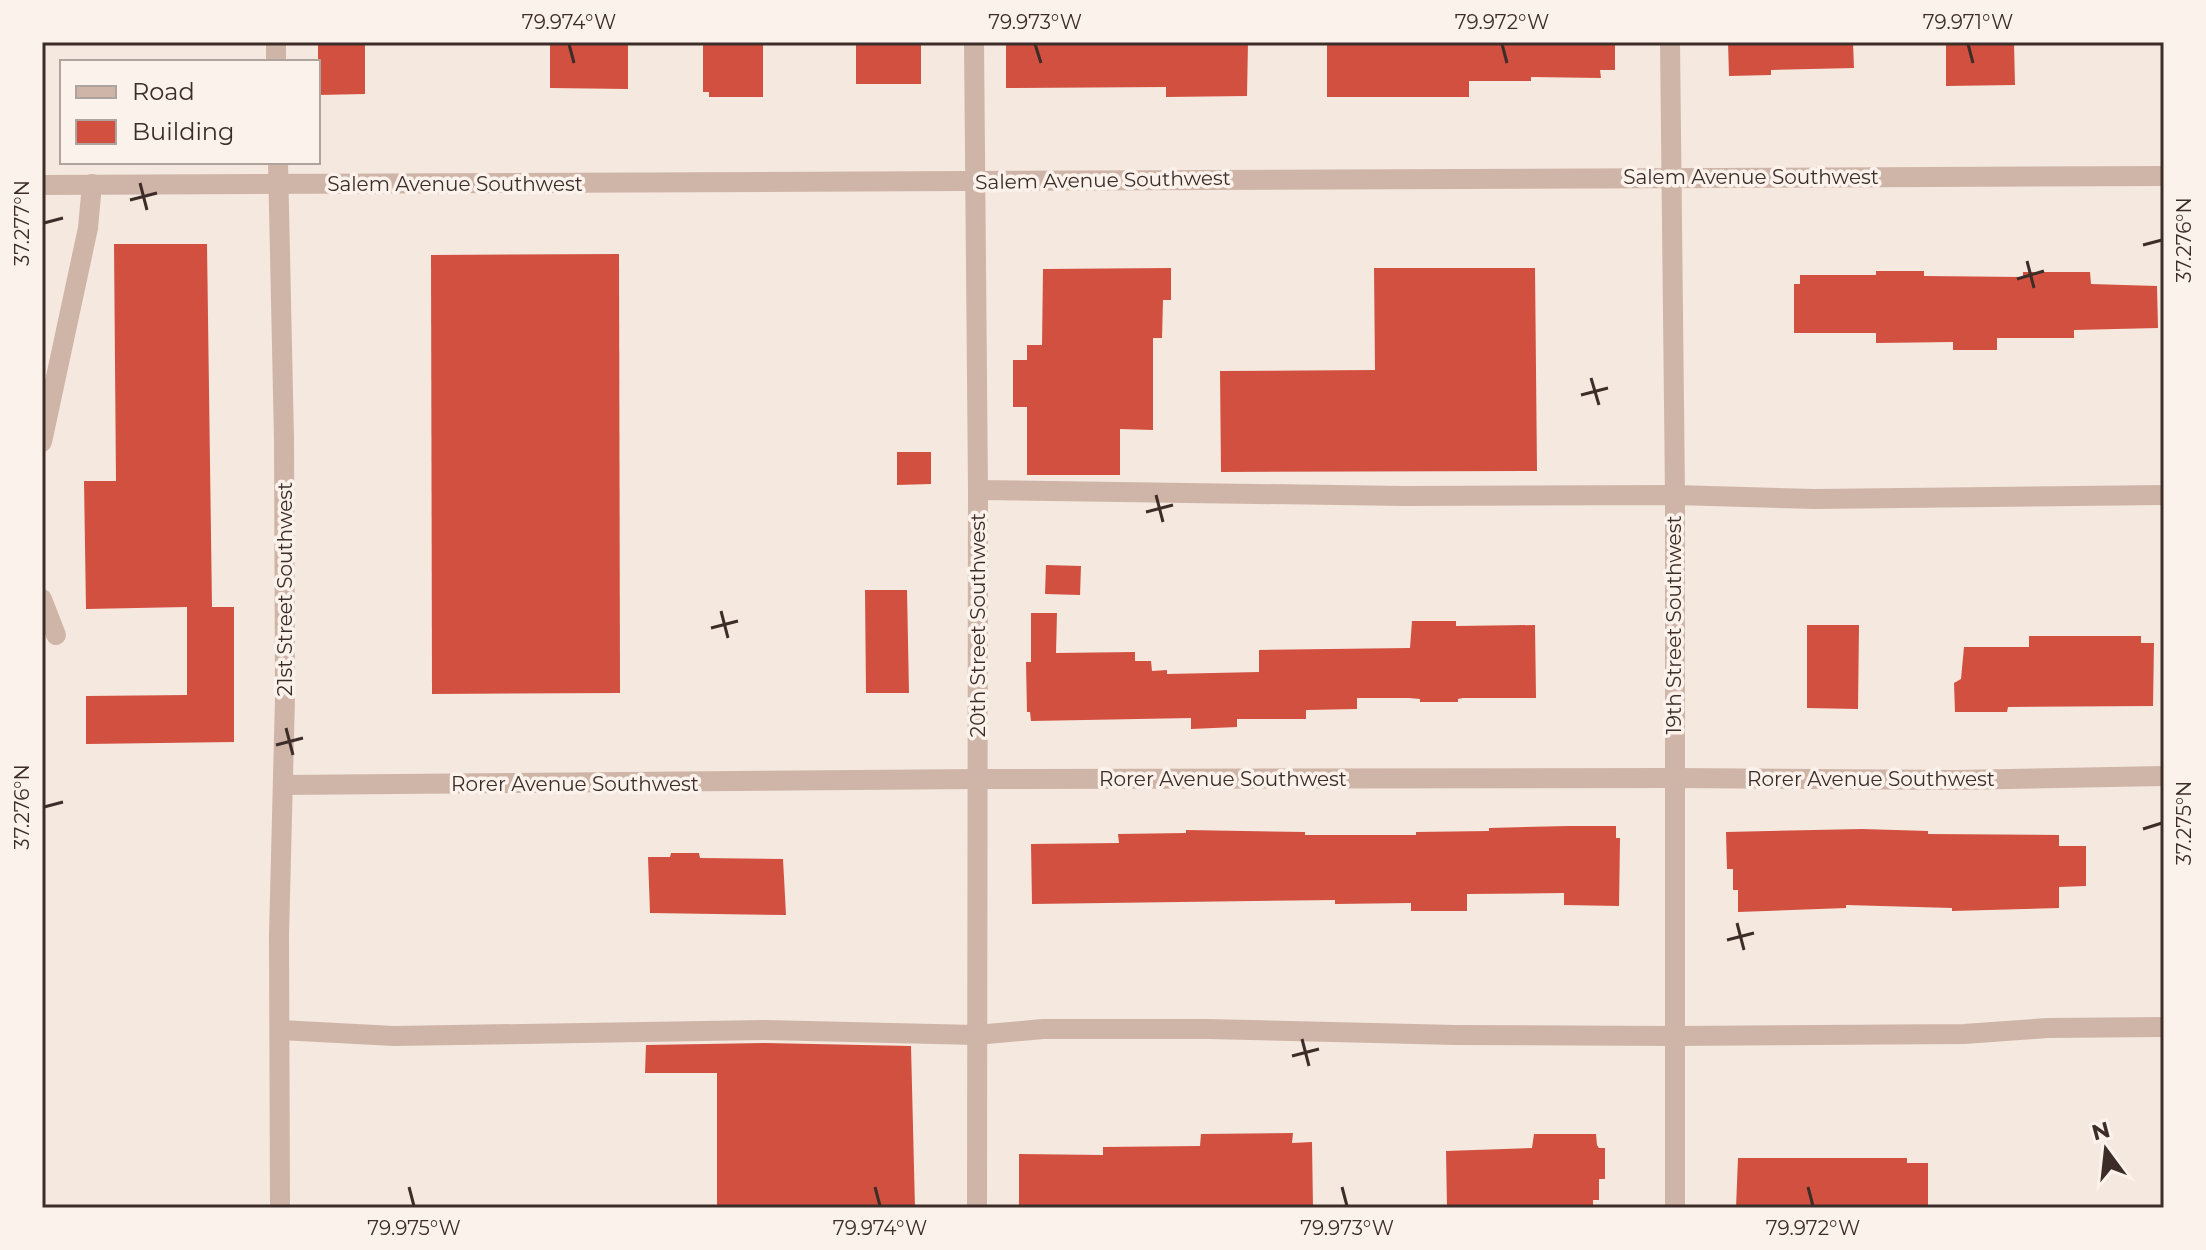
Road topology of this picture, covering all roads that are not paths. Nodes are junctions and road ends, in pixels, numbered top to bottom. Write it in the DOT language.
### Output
graph roads {
  1 [pos="974,42"];
  2 [pos="1670,42"];
  3 [pos="278,164"];
  4 [pos="2164,176"];
  5 [pos="1670,178"];
  6 [pos="977,181"];
  7 [pos="92,184"];
  8 [pos="42,185"];
  9 [pos="278,185"];
  10 [pos="42,442"];
  11 [pos="978,490"];
  12 [pos="1675,495"];
  13 [pos="2164,495"];
  14 [pos="42,599"];
  15 [pos="56,635"];
  16 [pos="2164,776"];
  17 [pos="1674,778"];
  18 [pos="978,779"];
  19 [pos="283,785"];
  20 [pos="2164,1027"];
  21 [pos="280,1030"];
  22 [pos="976,1035"];
  23 [pos="1674,1036"];
  24 [pos="280,1208"];
  25 [pos="977,1208"];
  26 [pos="1675,1208"];
  1 -- 6 [label="street, 20th Street Southwest"];
  2 -- 5 [label="street, 19th Street Southwest"];
  3 -- 9 [label="street, 21st Street Southwest"];
  4 -- 5 [label="street, Salem Avenue Southwest"];
  5 -- 6 [label="street, Salem Avenue Southwest"];
  5 -- 12 [label="street, 19th Street Southwest"];
  6 -- 9 [label="street, Salem Avenue Southwest"];
  6 -- 11 [label="street, 20th Street Southwest"];
  7 -- 8 [label="street, Salem Avenue Southwest"];
  7 -- 9 [label="street, Salem Avenue Southwest"];
  7 -- 10 [label="street"];
  9 -- 19 [label="street, 21st Street Southwest"];
  11 -- 12 [label="street"];
  11 -- 18 [label="street, 20th Street Southwest"];
  12 -- 13 [label="street"];
  12 -- 17 [label="street, 19th Street Southwest"];
  14 -- 15 [label="street"];
  16 -- 17 [label="street, Rorer Avenue Southwest"];
  17 -- 18 [label="street, Rorer Avenue Southwest"];
  17 -- 23 [label="street, 19th Street Southwest"];
  18 -- 19 [label="street, Rorer Avenue Southwest"];
  18 -- 22 [label="street, 20th Street Southwest"];
  19 -- 21 [label="street, 21st Street Southwest"];
  20 -- 23 [label="street"];
  21 -- 22 [label="street"];
  21 -- 24 [label="street, 21st Street Southwest"];
  22 -- 23 [label="street"];
  22 -- 25 [label="street, 20th Street Southwest"];
  23 -- 26 [label="street, 19th Street Southwest"];
}
